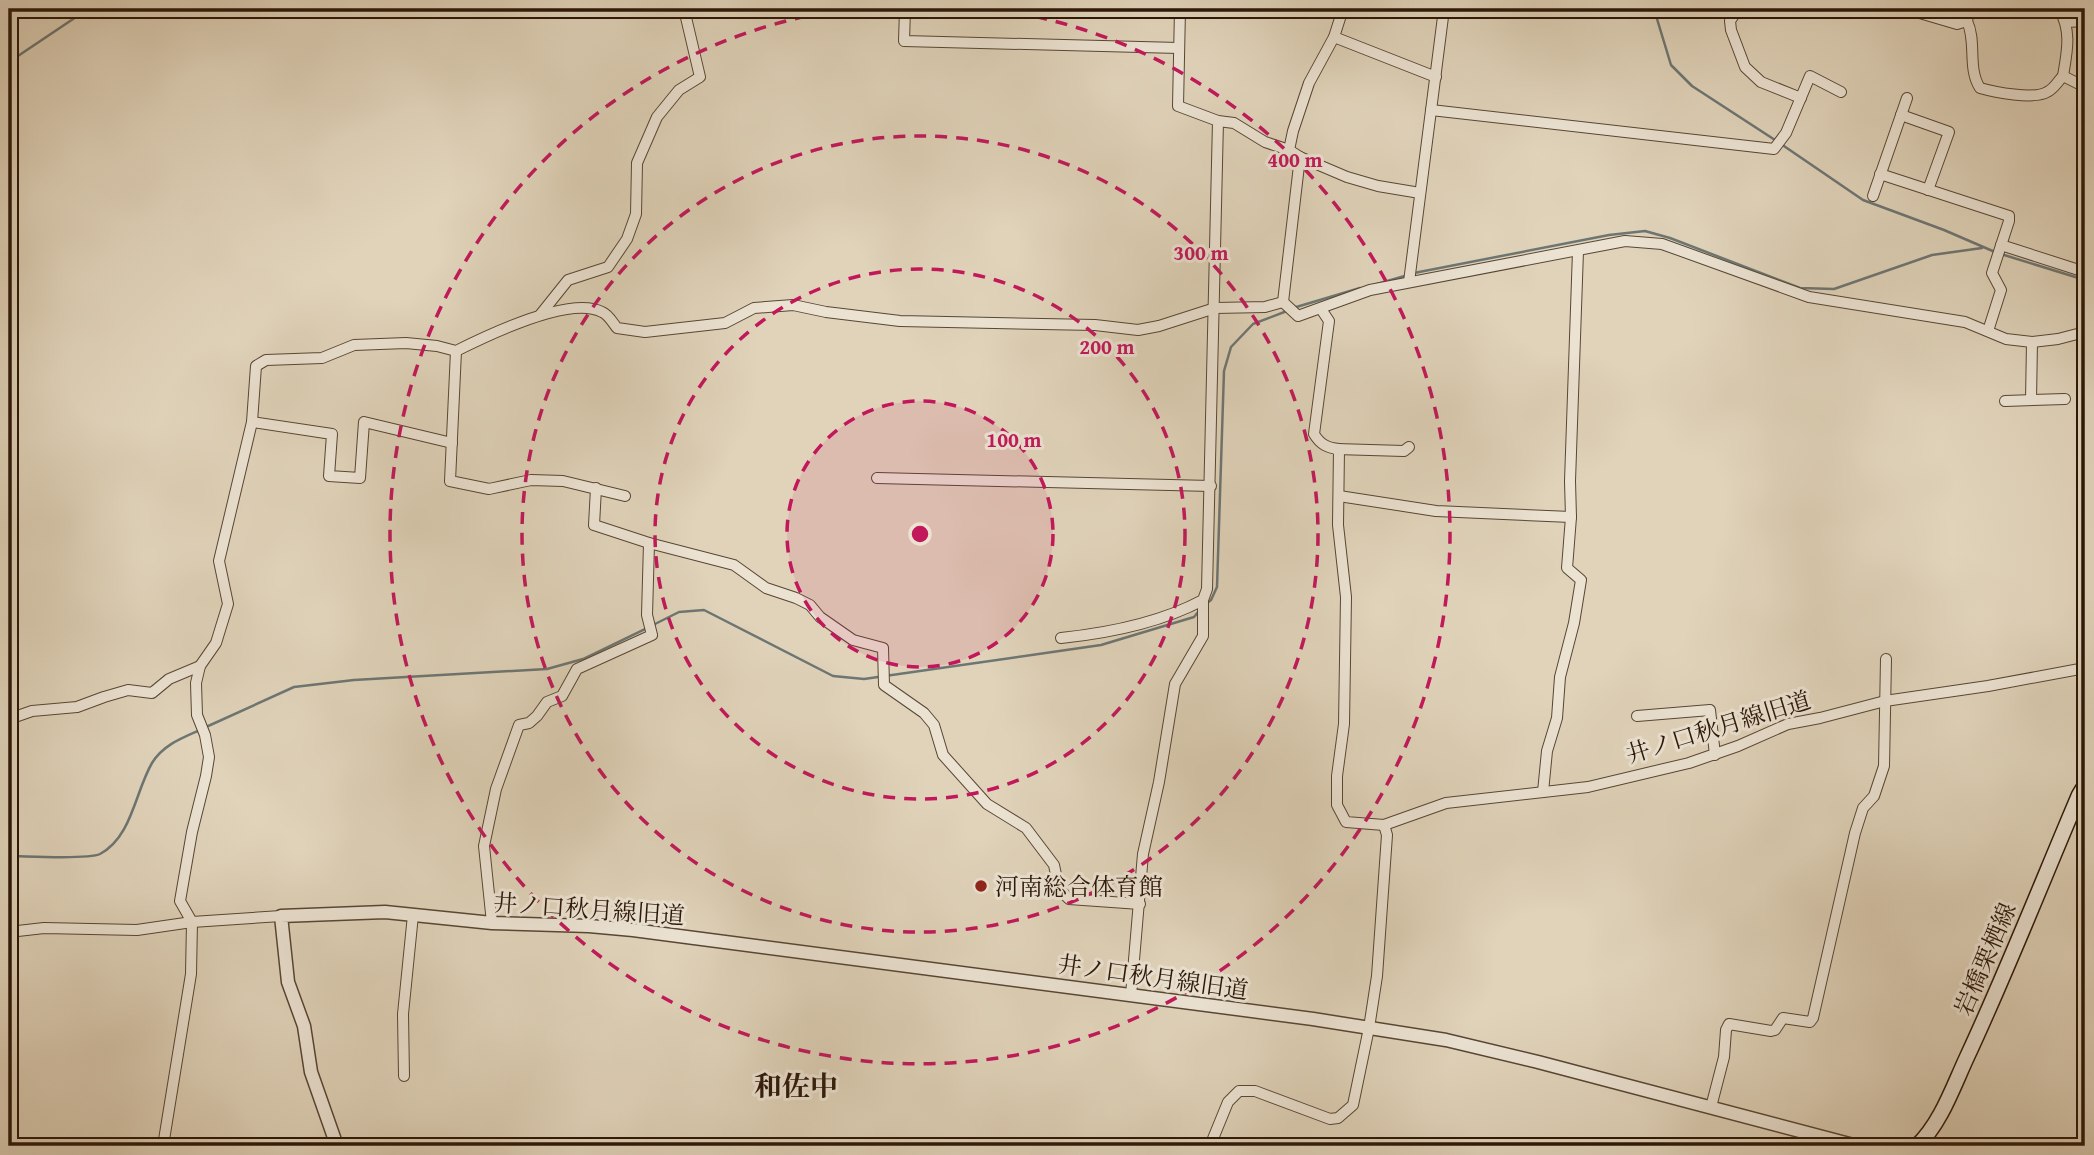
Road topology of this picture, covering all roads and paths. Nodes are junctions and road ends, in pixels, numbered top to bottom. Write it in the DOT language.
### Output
graph roads {
  1 [pos="684,9"];
  2 [pos="905,9"];
  3 [pos="1180,9"];
  4 [pos="1343,9"];
  5 [pos="1444,9"];
  6 [pos="1738,9"];
  7 [pos="1906,9"];
  8 [pos="1969,9"];
  9 [pos="2059,9"];
  10 [pos="1967,20"];
  11 [pos="2085,21"];
  12 [pos="2067,22"];
  13 [pos="1334,37"];
  14 [pos="1179,48"];
  15 [pos="2063,76"];
  16 [pos="1436,77"];
  17 [pos="2085,87"];
  18 [pos="1841,92"];
  19 [pos="1801,98"];
  20 [pos="1907,98"];
  21 [pos="1431,110"];
  22 [pos="1901,115"];
  23 [pos="1218,121"];
  24 [pos="1289,150"];
  25 [pos="1300,157"];
  26 [pos="1880,174"];
  27 [pos="1928,190"];
  28 [pos="1420,193"];
  29 [pos="1873,196"];
  30 [pos="2001,245"];
  31 [pos="1578,251"];
  32 [pos="2085,272"];
  33 [pos="1409,282"];
  34 [pos="1284,304"];
  35 [pos="1215,308"];
  36 [pos="1321,309"];
  37 [pos="540,315"];
  38 [pos="1988,331"];
  39 [pos="2085,332"];
  40 [pos="2032,342"];
  41 [pos="456,351"];
  42 [pos="2065,399"];
  43 [pos="2031,400"];
  44 [pos="2005,401"];
  45 [pos="252,422"];
  46 [pos="452,443"];
  47 [pos="1409,447"];
  48 [pos="1336,449"];
  49 [pos="877,478"];
  50 [pos="1210,486"];
  51 [pos="596,488"];
  52 [pos="625,496"];
  53 [pos="1339,496"];
  54 [pos="1571,517"];
  55 [pos="649,543"];
  56 [pos="1203,600"];
  57 [pos="1061,638"];
  58 [pos="1886,660"];
  59 [pos="201,666"];
  60 [pos="2085,668"];
  61 [pos="1885,701"];
  62 [pos="9,709"];
  63 [pos="1637,716"];
  64 [pos="1715,755"];
  65 [pos="2085,785"];
  66 [pos="1544,792"];
  67 [pos="1384,825"];
  68 [pos="1140,904"];
  69 [pos="281,915"];
  70 [pos="413,915"];
  71 [pos="192,922"];
  72 [pos="492,923"];
  73 [pos="9,932"];
  74 [pos="1131,995"];
  75 [pos="1369,1028"];
  76 [pos="404,1076"];
  77 [pos="1711,1107"];
  78 [pos="163,1146"];
  79 [pos="337,1146"];
  80 [pos="1210,1146"];
  81 [pos="1857,1146"];
  82 [pos="1917,1146"];
  1 -- 37 [label="street"];
  2 -- 14 [label="street"];
  3 -- 14 [label="street"];
  4 -- 13 [label="street"];
  5 -- 16 [label="street"];
  6 -- 19 [label="street"];
  7 -- 10 [label="street"];
  8 -- 10 [label="street"];
  9 -- 12 [label="street"];
  10 -- 15 [label="street"];
  11 -- 12 [label="street"];
  12 -- 15 [label="street"];
  13 -- 16 [label="street"];
  13 -- 24 [label="street"];
  14 -- 23 [label="street"];
  15 -- 17 [label="street"];
  16 -- 21 [label="street"];
  18 -- 19 [label="street"];
  19 -- 21 [label="street"];
  20 -- 22 [label="street"];
  21 -- 28 [label="street"];
  22 -- 26 [label="street"];
  22 -- 27 [label="street"];
  23 -- 24 [label="street"];
  23 -- 35 [label="street"];
  24 -- 25 [label="street"];
  25 -- 28 [label="street"];
  25 -- 34 [label="street"];
  26 -- 27 [label="street"];
  26 -- 29 [label="street"];
  27 -- 30 [label="street"];
  28 -- 33 [label="street"];
  30 -- 32 [label="street"];
  30 -- 38 [label="street"];
  31 -- 33 [label="street"];
  31 -- 38 [label="street"];
  31 -- 54 [label="street"];
  33 -- 36 [label="street"];
  34 -- 35 [label="street"];
  34 -- 36 [label="street"];
  35 -- 37 [label="street"];
  35 -- 50 [label="street"];
  36 -- 48 [label="street"];
  37 -- 41 [label="street"];
  38 -- 40 [label="street"];
  39 -- 40 [label="street"];
  40 -- 43 [label="street"];
  41 -- 45 [label="street"];
  41 -- 46 [label="street"];
  42 -- 43 [label="street"];
  43 -- 44 [label="street"];
  45 -- 46 [label="street"];
  45 -- 59 [label="street"];
  46 -- 51 [label="street"];
  47 -- 48 [label="street"];
  48 -- 53 [label="street"];
  49 -- 50 [label="street"];
  50 -- 56 [label="street"];
  51 -- 52 [label="street"];
  51 -- 55 [label="street"];
  53 -- 54 [label="street"];
  53 -- 67 [label="street"];
  54 -- 66 [label="street"];
  55 -- 68 [label="street"];
  55 -- 72 [label="street"];
  56 -- 57 [label="street"];
  56 -- 68 [label="street"];
  58 -- 61 [label="street"];
  59 -- 62 [label="street"];
  59 -- 71 [label="street"];
  60 -- 61 [label="street, 井ノ口秋月線旧道"];
  61 -- 64 [label="street, 井ノ口秋月線旧道"];
  61 -- 77 [label="street"];
  63 -- 64 [label="street"];
  64 -- 66 [label="street, 井ノ口秋月線旧道"];
  65 -- 82 [label="main road, 岩橋栗栖線"];
  66 -- 67 [label="street, 井ノ口秋月線旧道"];
  67 -- 75 [label="street"];
  68 -- 74 [label="street"];
  69 -- 70 [label="street, 井ノ口秋月線旧道"];
  69 -- 71 [label="street, 井ノ口秋月線旧道"];
  69 -- 79 [label="street"];
  70 -- 72 [label="street, 井ノ口秋月線旧道"];
  70 -- 76 [label="street"];
  71 -- 73 [label="street, 井ノ口秋月線旧道"];
  71 -- 78 [label="street"];
  72 -- 74 [label="street, 井ノ口秋月線旧道"];
  74 -- 75 [label="street, 井ノ口秋月線旧道"];
  75 -- 77 [label="street, 井ノ口秋月線旧道"];
  75 -- 80 [label="street"];
  77 -- 81 [label="street, 井ノ口秋月線旧道"];
}
